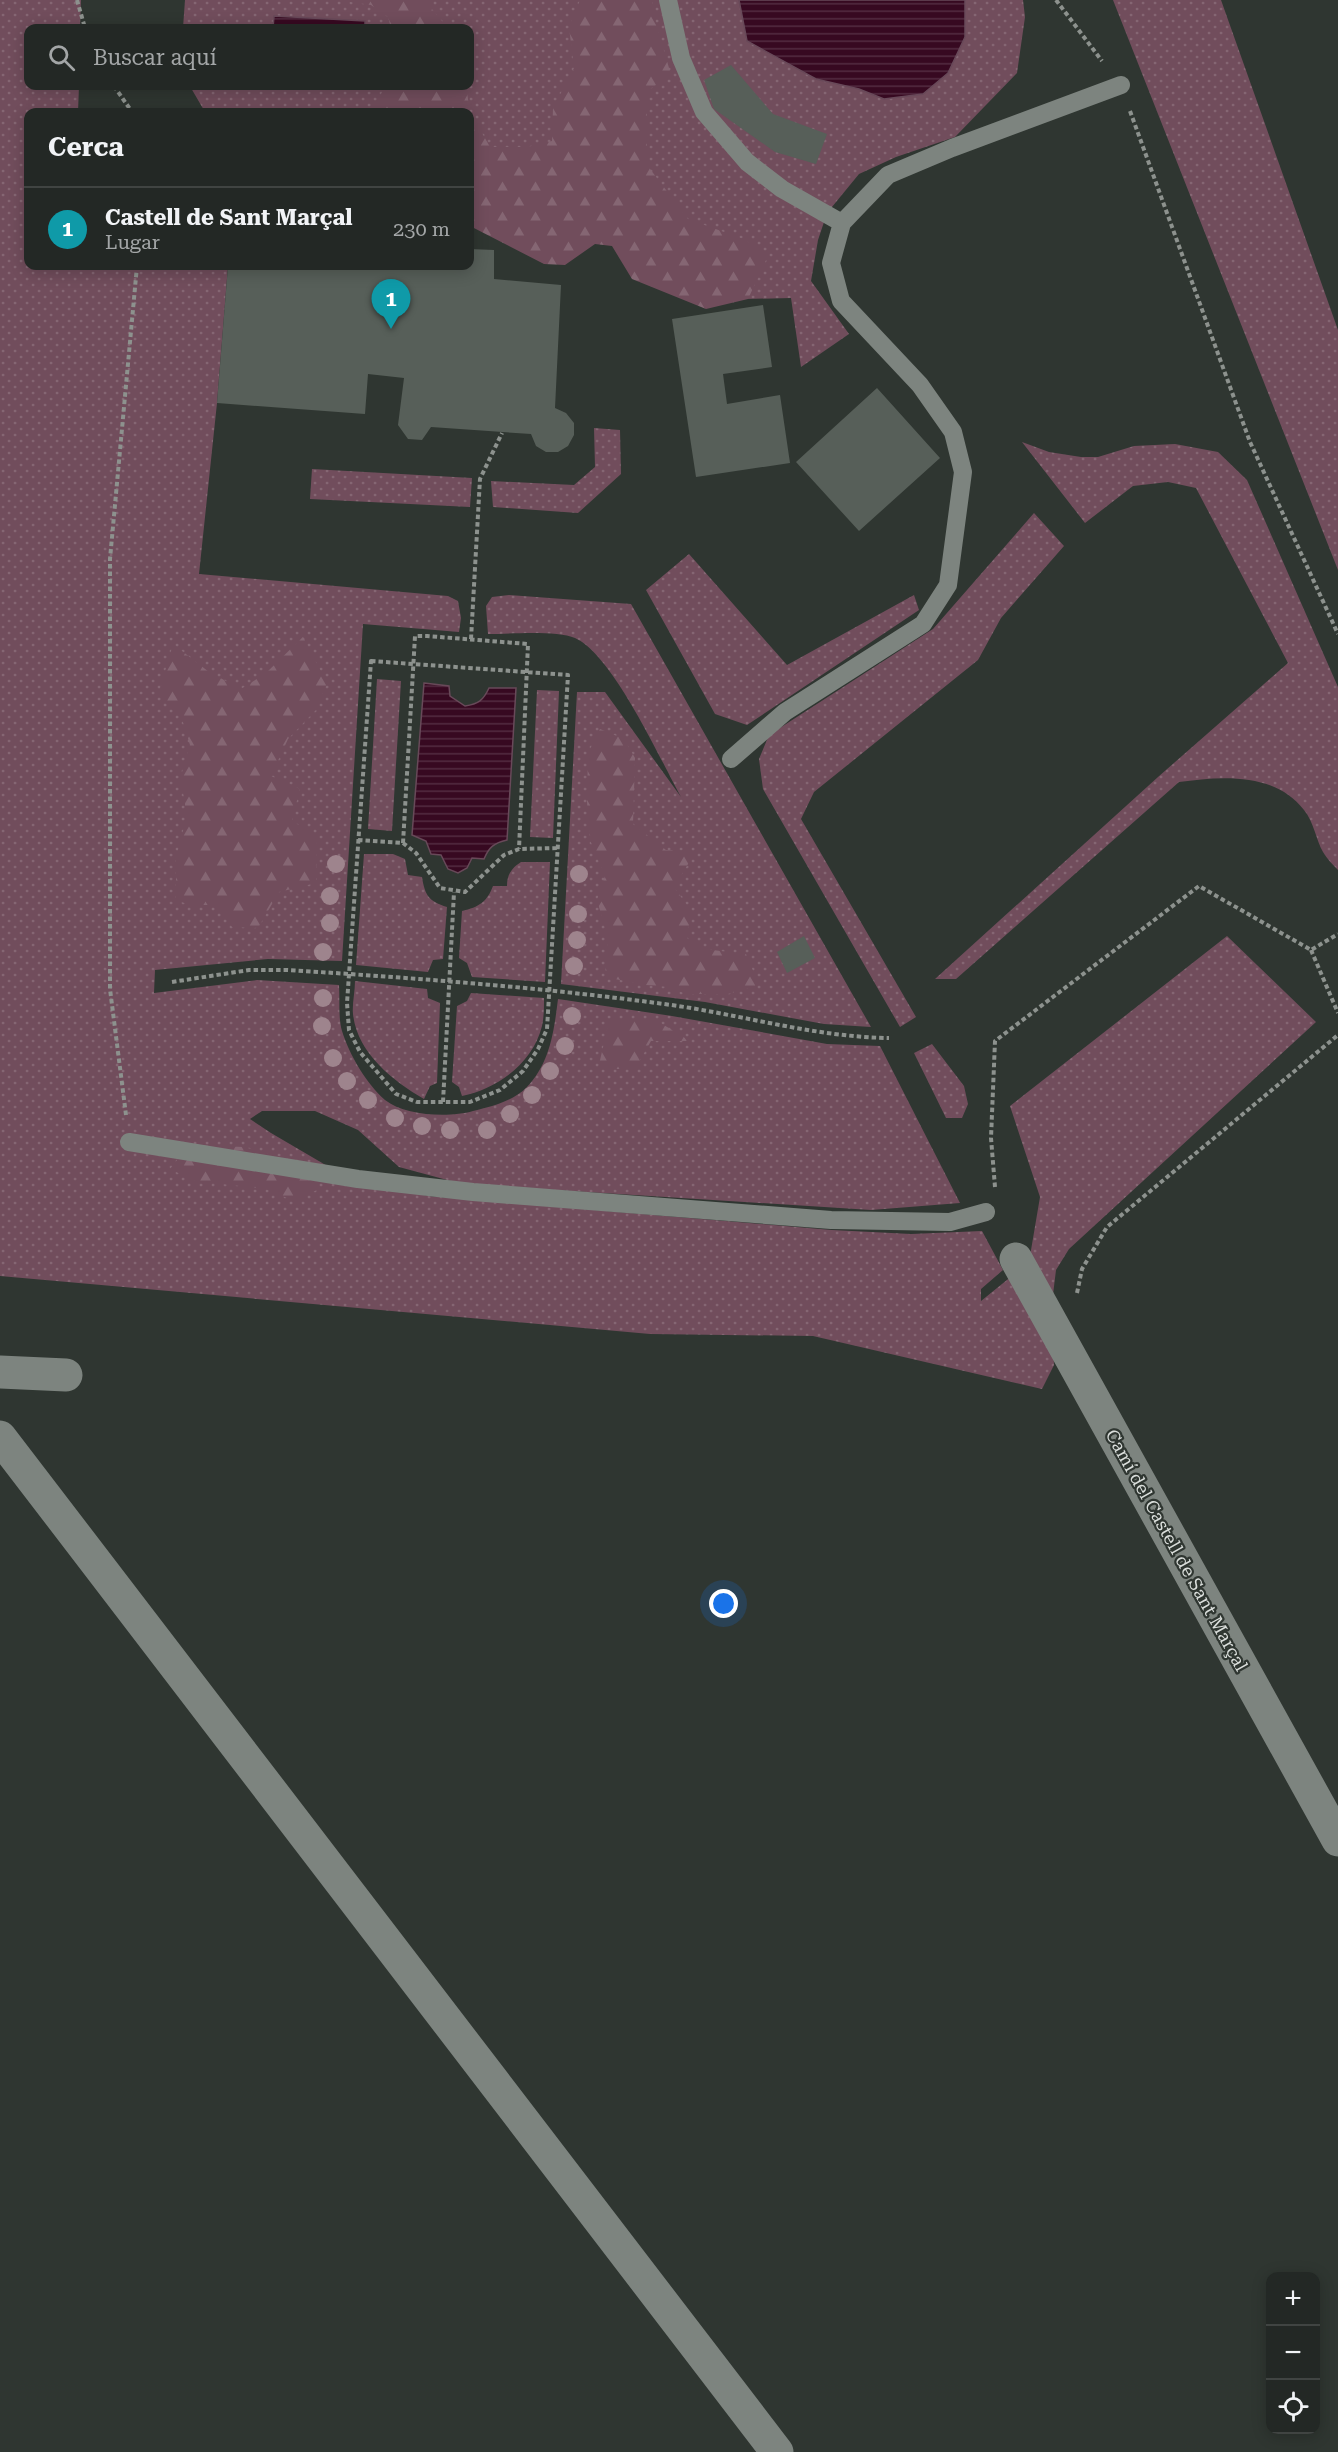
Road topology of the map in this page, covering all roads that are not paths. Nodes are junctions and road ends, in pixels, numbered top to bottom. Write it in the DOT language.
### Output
graph roads {
  1 [pos="669,0"];
  2 [pos="1121,85"];
  3 [pos="842,223"];
  4 [pos="731,759"];
  5 [pos="129,1142"];
  6 [pos="986,1212"];
  7 [pos="1016,1259"];
  8 [pos="0,1372"];
  9 [pos="66,1376"];
  10 [pos="0,1437"];
  11 [pos="1338,1840"];
  12 [pos="777,2452"];
  1 -- 3 [label="lane"];
  2 -- 3 [label="lane"];
  3 -- 4 [label="lane"];
  5 -- 6 [label="lane"];
  7 -- 11 [label="street, Camí del Castell de Sant Marçal"];
  8 -- 9 [label="street"];
  10 -- 12 [label="street"];
}
